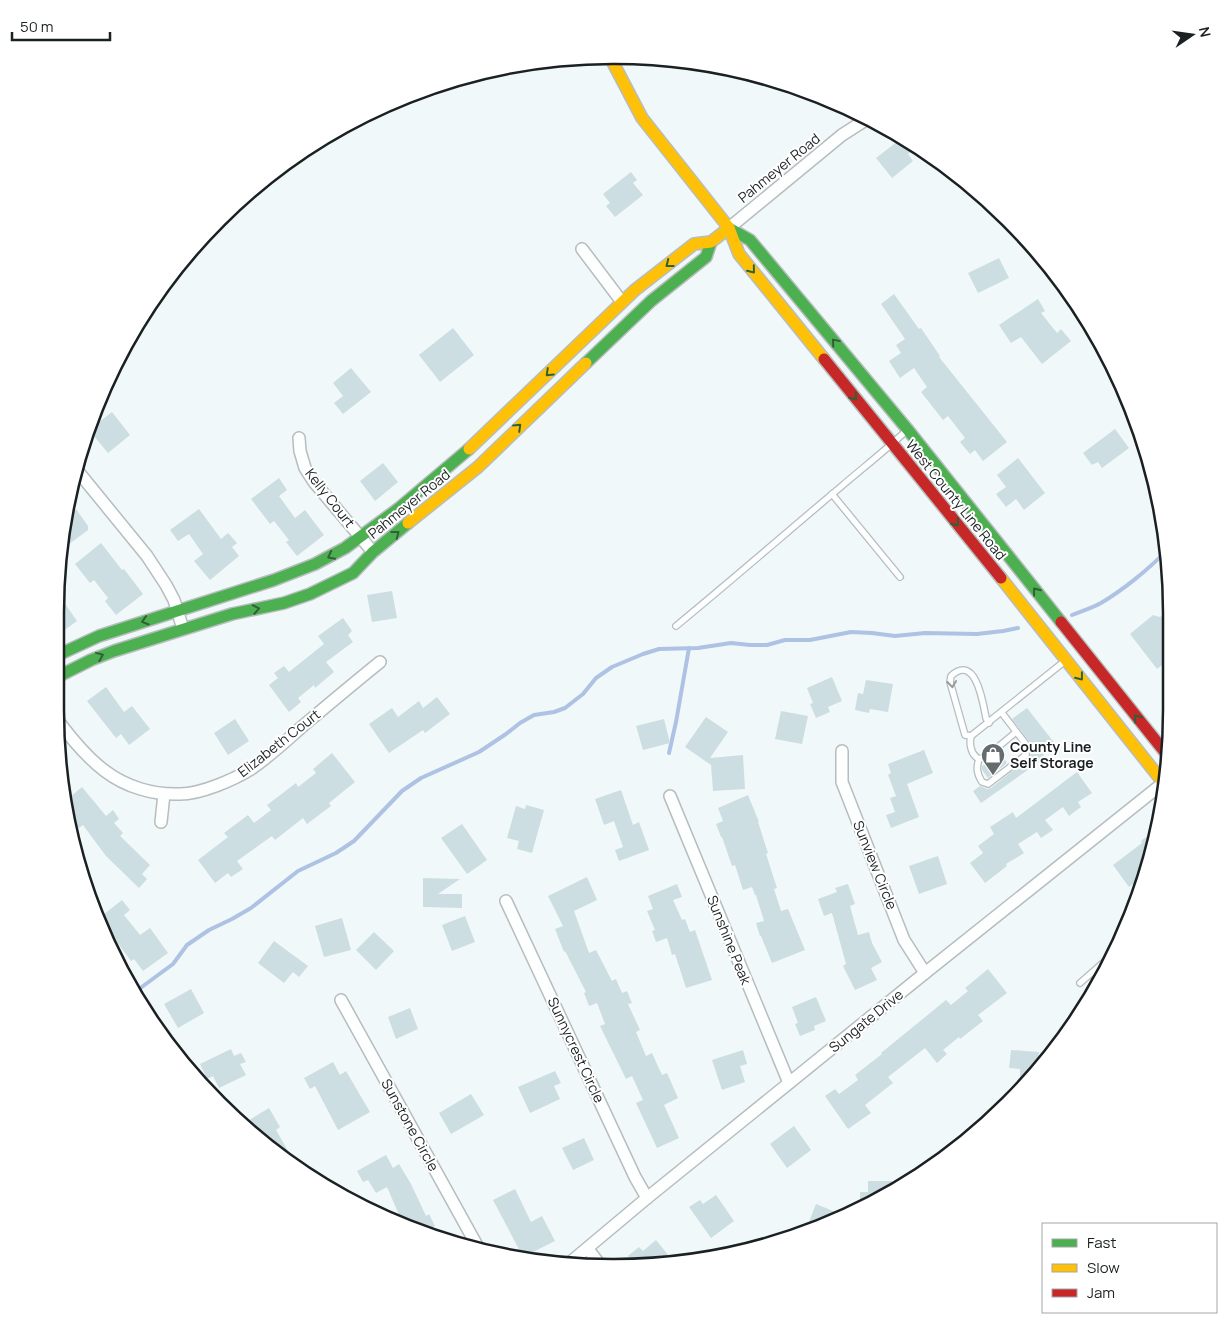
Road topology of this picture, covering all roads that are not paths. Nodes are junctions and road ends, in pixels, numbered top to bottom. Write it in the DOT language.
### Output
graph roads {
  1 [pos="615,64"];
  2 [pos="862,122"];
  3 [pos="729,228"];
  4 [pos="711,242"];
  5 [pos="582,249"];
  6 [pos="622,302"];
  7 [pos="908,430"];
  8 [pos="299,438"];
  9 [pos="892,444"];
  10 [pos="81,476"];
  11 [pos="832,494"];
  12 [pos="360,537"];
  13 [pos="373,552"];
  14 [pos="900,578"];
  15 [pos="178,612"];
  16 [pos="676,626"];
  17 [pos="183,629"];
  18 [pos="1081,648"];
  19 [pos="64,652"];
  20 [pos="1067,660"];
  21 [pos="380,662"];
  22 [pos="64,674"];
  23 [pos="1002,712"];
  24 [pos="989,723"];
  25 [pos="65,728"];
  26 [pos="1016,732"];
  27 [pos="971,736"];
  28 [pos="1162,748"];
  29 [pos="842,751"];
  30 [pos="979,759"];
  31 [pos="1160,775"];
  32 [pos="1158,790"];
  33 [pos="164,794"];
  34 [pos="670,796"];
  35 [pos="162,822"];
  36 [pos="506,901"];
  37 [pos="1101,965"];
  38 [pos="925,973"];
  39 [pos="1080,982"];
  40 [pos="341,1000"];
  41 [pos="789,1084"];
  42 [pos="647,1198"];
  43 [pos="475,1242"];
  44 [pos="588,1249"];
  45 [pos="576,1258"];
  46 [pos="595,1258"];
  1 -- 3 [label="main road, West County Line Road"];
  2 -- 3 [label="street, Pahmeyer Road"];
  3 -- 4 [label="main road, Pahmeyer Road"];
  7 -- 3 [label="main road, West County Line Road, one-way"];
  3 -- 9 [label="main road, West County Line Road, one-way"];
  4 -- 6 [label="main road, Pahmeyer Road, one-way"];
  13 -- 4 [label="main road, Pahmeyer Road, one-way"];
  5 -- 6 [label="street"];
  6 -- 12 [label="main road, Pahmeyer Road, one-way"];
  7 -- 9 [label="lane"];
  18 -- 7 [label="main road, West County Line Road, one-way"];
  8 -- 12 [label="street, Kelly Court"];
  9 -- 11 [label="lane"];
  9 -- 20 [label="main road, West County Line Road, one-way"];
  10 -- 15 [label="street"];
  11 -- 14 [label="lane"];
  11 -- 16 [label="lane"];
  12 -- 13 [label="street, Kelly Court"];
  12 -- 15 [label="main road, Pahmeyer Road, one-way"];
  17 -- 13 [label="main road, Pahmeyer Road, one-way"];
  15 -- 17 [label="street"];
  15 -- 19 [label="main road, Pahmeyer Road, one-way"];
  22 -- 17 [label="main road, Pahmeyer Road, one-way"];
  18 -- 20 [label="main road"];
  28 -- 18 [label="main road, West County Line Road, one-way"];
  20 -- 23 [label="lane"];
  20 -- 31 [label="main road, West County Line Road, one-way"];
  21 -- 33 [label="street, Elizabeth Court"];
  23 -- 24 [label="lane"];
  23 -- 26 [label="lane"];
  24 -- 27 [label="lane"];
  24 -- 27 [label="lane, one-way"];
  25 -- 33 [label="street, Elizabeth Court"];
  26 -- 30 [label="lane"];
  26 -- 30 [label="lane"];
  27 -- 30 [label="lane"];
  29 -- 38 [label="street, Sunview Circle"];
  32 -- 38 [label="street, Sungate Drive"];
  33 -- 35 [label="street"];
  34 -- 41 [label="street, Sunshine Peak"];
  36 -- 42 [label="street, Sunnycrest Circle"];
  37 -- 39 [label="lane"];
  38 -- 41 [label="street, Sungate Drive"];
  40 -- 43 [label="street, Sunstone Circle"];
  41 -- 42 [label="street, Sungate Drive"];
  42 -- 44 [label="street, Sungate Drive"];
  44 -- 45 [label="street, Sungate Drive"];
  44 -- 46 [label="street"];
}
